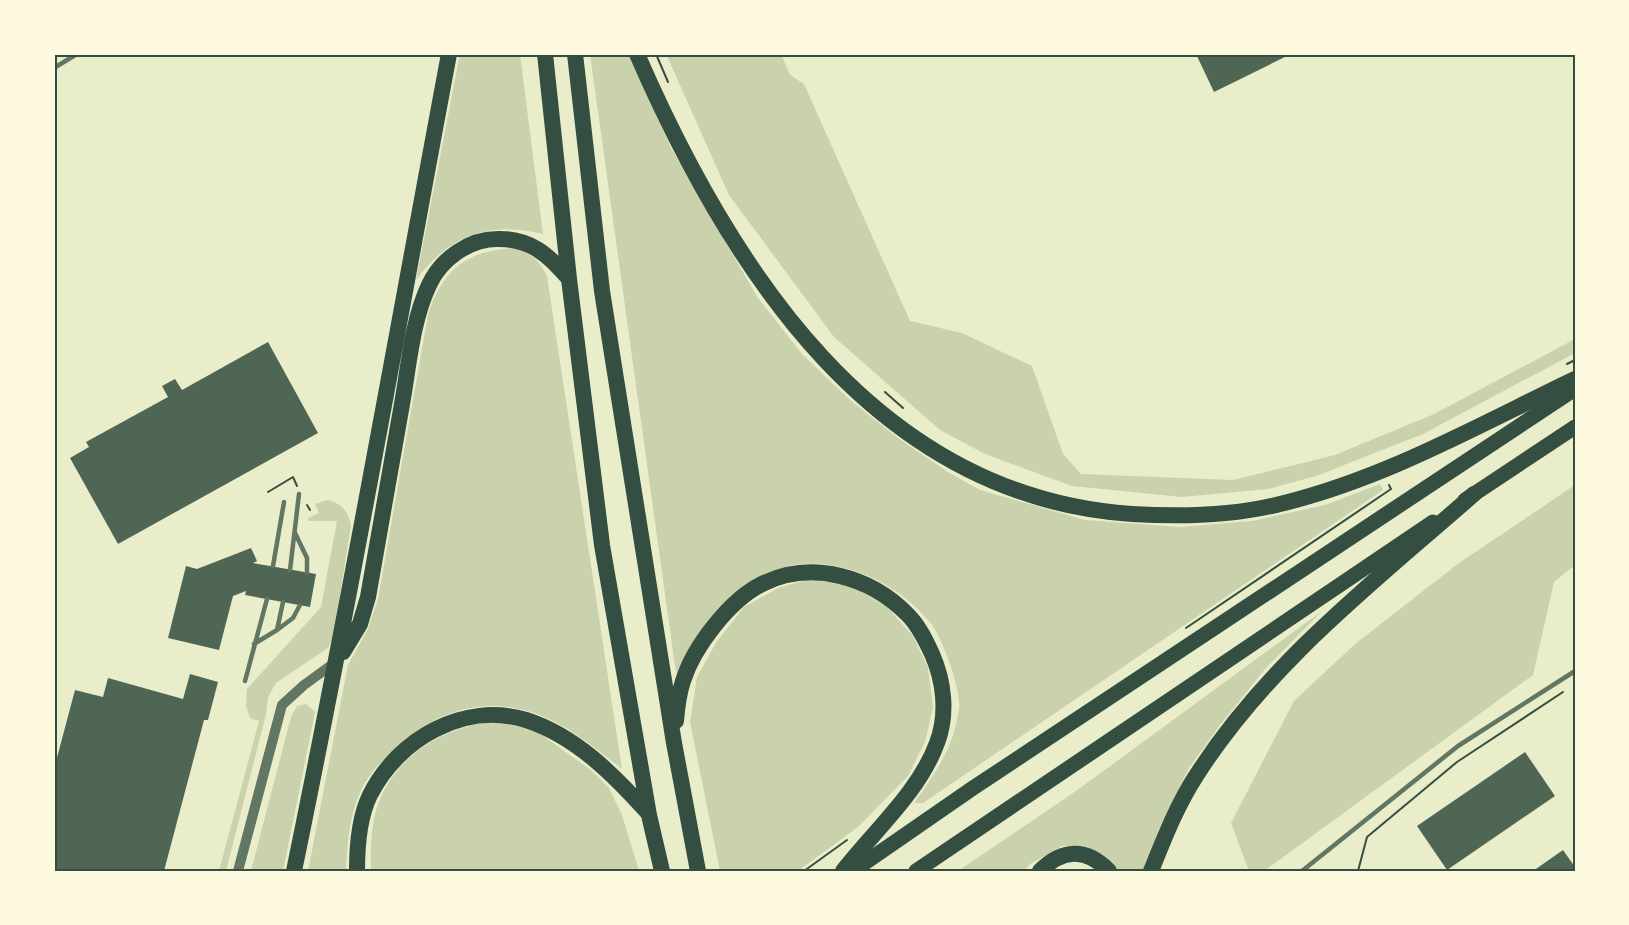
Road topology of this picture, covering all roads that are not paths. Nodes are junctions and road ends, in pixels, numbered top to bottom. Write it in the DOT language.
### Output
graph roads {
  1 [pos="77,54"];
  2 [pos="450,54"];
  3 [pos="545,54"];
  4 [pos="575,54"];
  5 [pos="637,54"];
  6 [pos="67,57"];
  7 [pos="54,68"];
  8 [pos="569,279"];
  9 [pos="1570,372"];
  10 [pos="1575,389"];
  11 [pos="1575,427"];
  12 [pos="1474,494"];
  13 [pos="299,495"];
  14 [pos="284,502"];
  15 [pos="294,532"];
  16 [pos="273,566"];
  17 [pos="290,570"];
  18 [pos="307,573"];
  19 [pos="267,599"];
  20 [pos="284,602"];
  21 [pos="300,605"];
  22 [pos="277,630"];
  23 [pos="254,644"];
  24 [pos="337,661"];
  25 [pos="1575,671"];
  26 [pos="245,681"];
  27 [pos="674,743"];
  28 [pos="649,815"];
  29 [pos="238,871"];
  30 [pos="294,871"];
  31 [pos="357,871"];
  32 [pos="662,871"];
  33 [pos="698,871"];
  34 [pos="843,871"];
  35 [pos="853,871"];
  36 [pos="916,871"];
  37 [pos="1040,871"];
  38 [pos="1109,871"];
  39 [pos="1151,871"];
  40 [pos="1302,871"];
  1 -- 6 [label="lane"];
  2 -- 24 [label="highway"];
  3 -- 8 [label="highway"];
  4 -- 27 [label="highway"];
  5 -- 9 [label="highway"];
  6 -- 7 [label="lane"];
  8 -- 24 [label="highway"];
  8 -- 28 [label="highway"];
  10 -- 35 [label="highway"];
  11 -- 12 [label="highway"];
  12 -- 36 [label="highway"];
  12 -- 39 [label="highway"];
  13 -- 15 [label="lane"];
  14 -- 16 [label="lane"];
  15 -- 17 [label="lane"];
  15 -- 18 [label="lane"];
  19 -- 23 [label="lane"];
  20 -- 22 [label="lane"];
  21 -- 22 [label="lane"];
  22 -- 23 [label="lane"];
  23 -- 26 [label="lane"];
  24 -- 29 [label="street"];
  24 -- 30 [label="highway"];
  25 -- 40 [label="lane"];
  27 -- 33 [label="highway"];
  27 -- 34 [label="highway"];
  28 -- 31 [label="highway"];
  28 -- 32 [label="highway"];
  37 -- 38 [label="highway"];
}
